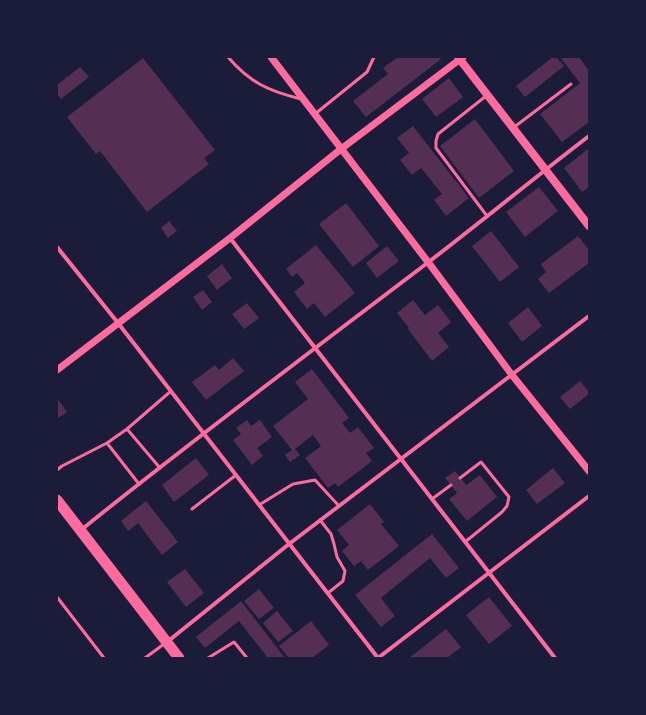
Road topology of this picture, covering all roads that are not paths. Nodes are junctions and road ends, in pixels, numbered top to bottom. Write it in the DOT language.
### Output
graph roads {
  1 [pos="228,57"];
  2 [pos="271,57"];
  3 [pos="374,57"];
  4 [pos="460,58"];
  5 [pos="571,84"];
  6 [pos="488,95"];
  7 [pos="303,99"];
  8 [pos="315,114"];
  9 [pos="514,128"];
  10 [pos="589,136"];
  11 [pos="341,149"];
  12 [pos="546,169"];
  13 [pos="487,216"];
  14 [pos="589,226"];
  15 [pos="230,238"];
  16 [pos="57,247"];
  17 [pos="428,262"];
  18 [pos="589,316"];
  19 [pos="118,323"];
  20 [pos="315,347"];
  21 [pos="57,370"];
  22 [pos="512,375"];
  23 [pos="171,391"];
  24 [pos="127,429"];
  25 [pos="204,433"];
  26 [pos="107,443"];
  27 [pos="401,459"];
  28 [pos="160,468"];
  29 [pos="57,470"];
  30 [pos="589,471"];
  31 [pos="236,475"];
  32 [pos="460,478"];
  33 [pos="139,484"];
  34 [pos="451,485"];
  35 [pos="589,496"];
  36 [pos="432,499"];
  37 [pos="57,500"];
  38 [pos="259,504"];
  39 [pos="339,506"];
  40 [pos="192,509"];
  41 [pos="320,520"];
  42 [pos="80,531"];
  43 [pos="465,542"];
  44 [pos="289,544"];
  45 [pos="489,573"];
  46 [pos="328,593"];
  47 [pos="57,597"];
  48 [pos="167,642"];
  49 [pos="104,658"];
  50 [pos="145,658"];
  51 [pos="179,658"];
  52 [pos="208,658"];
  53 [pos="247,658"];
  54 [pos="378,658"];
  55 [pos="554,658"];
  1 -- 7 [label="lane"];
  2 -- 7 [label="street"];
  3 -- 8 [label="lane"];
  4 -- 6 [label="main road"];
  4 -- 11 [label="street"];
  5 -- 9 [label="lane"];
  6 -- 9 [label="main road"];
  6 -- 13 [label="lane"];
  7 -- 8 [label="street"];
  8 -- 11 [label="street"];
  9 -- 12 [label="main road"];
  10 -- 12 [label="street"];
  11 -- 15 [label="street"];
  11 -- 17 [label="street"];
  12 -- 13 [label="street"];
  12 -- 14 [label="main road"];
  13 -- 17 [label="street"];
  15 -- 19 [label="street"];
  15 -- 20 [label="street"];
  16 -- 19 [label="street"];
  17 -- 20 [label="street"];
  17 -- 22 [label="street"];
  18 -- 22 [label="street"];
  19 -- 21 [label="street"];
  19 -- 23 [label="street"];
  20 -- 25 [label="street"];
  20 -- 27 [label="street"];
  22 -- 27 [label="street"];
  22 -- 30 [label="street"];
  23 -- 24 [label="lane"];
  23 -- 25 [label="street"];
  24 -- 26 [label="lane"];
  24 -- 28 [label="lane"];
  25 -- 28 [label="street"];
  25 -- 31 [label="street"];
  26 -- 29 [label="lane"];
  26 -- 33 [label="lane"];
  27 -- 36 [label="street"];
  27 -- 39 [label="street"];
  28 -- 33 [label="street"];
  31 -- 38 [label="street"];
  31 -- 40 [label="lane"];
  32 -- 43 [label="lane"];
  33 -- 42 [label="street"];
  34 -- 36 [label="lane"];
  35 -- 45 [label="street"];
  36 -- 43 [label="street"];
  37 -- 42 [label="highway"];
  38 -- 39 [label="lane"];
  38 -- 44 [label="street"];
  39 -- 41 [label="street"];
  41 -- 44 [label="street"];
  41 -- 46 [label="lane"];
  42 -- 48 [label="highway"];
  43 -- 45 [label="street"];
  44 -- 46 [label="street"];
  44 -- 48 [label="street"];
  45 -- 54 [label="street"];
  45 -- 55 [label="street"];
  46 -- 54 [label="street"];
  47 -- 49 [label="lane"];
  48 -- 50 [label="lane"];
  48 -- 51 [label="highway"];
  52 -- 53 [label="lane"];
}
